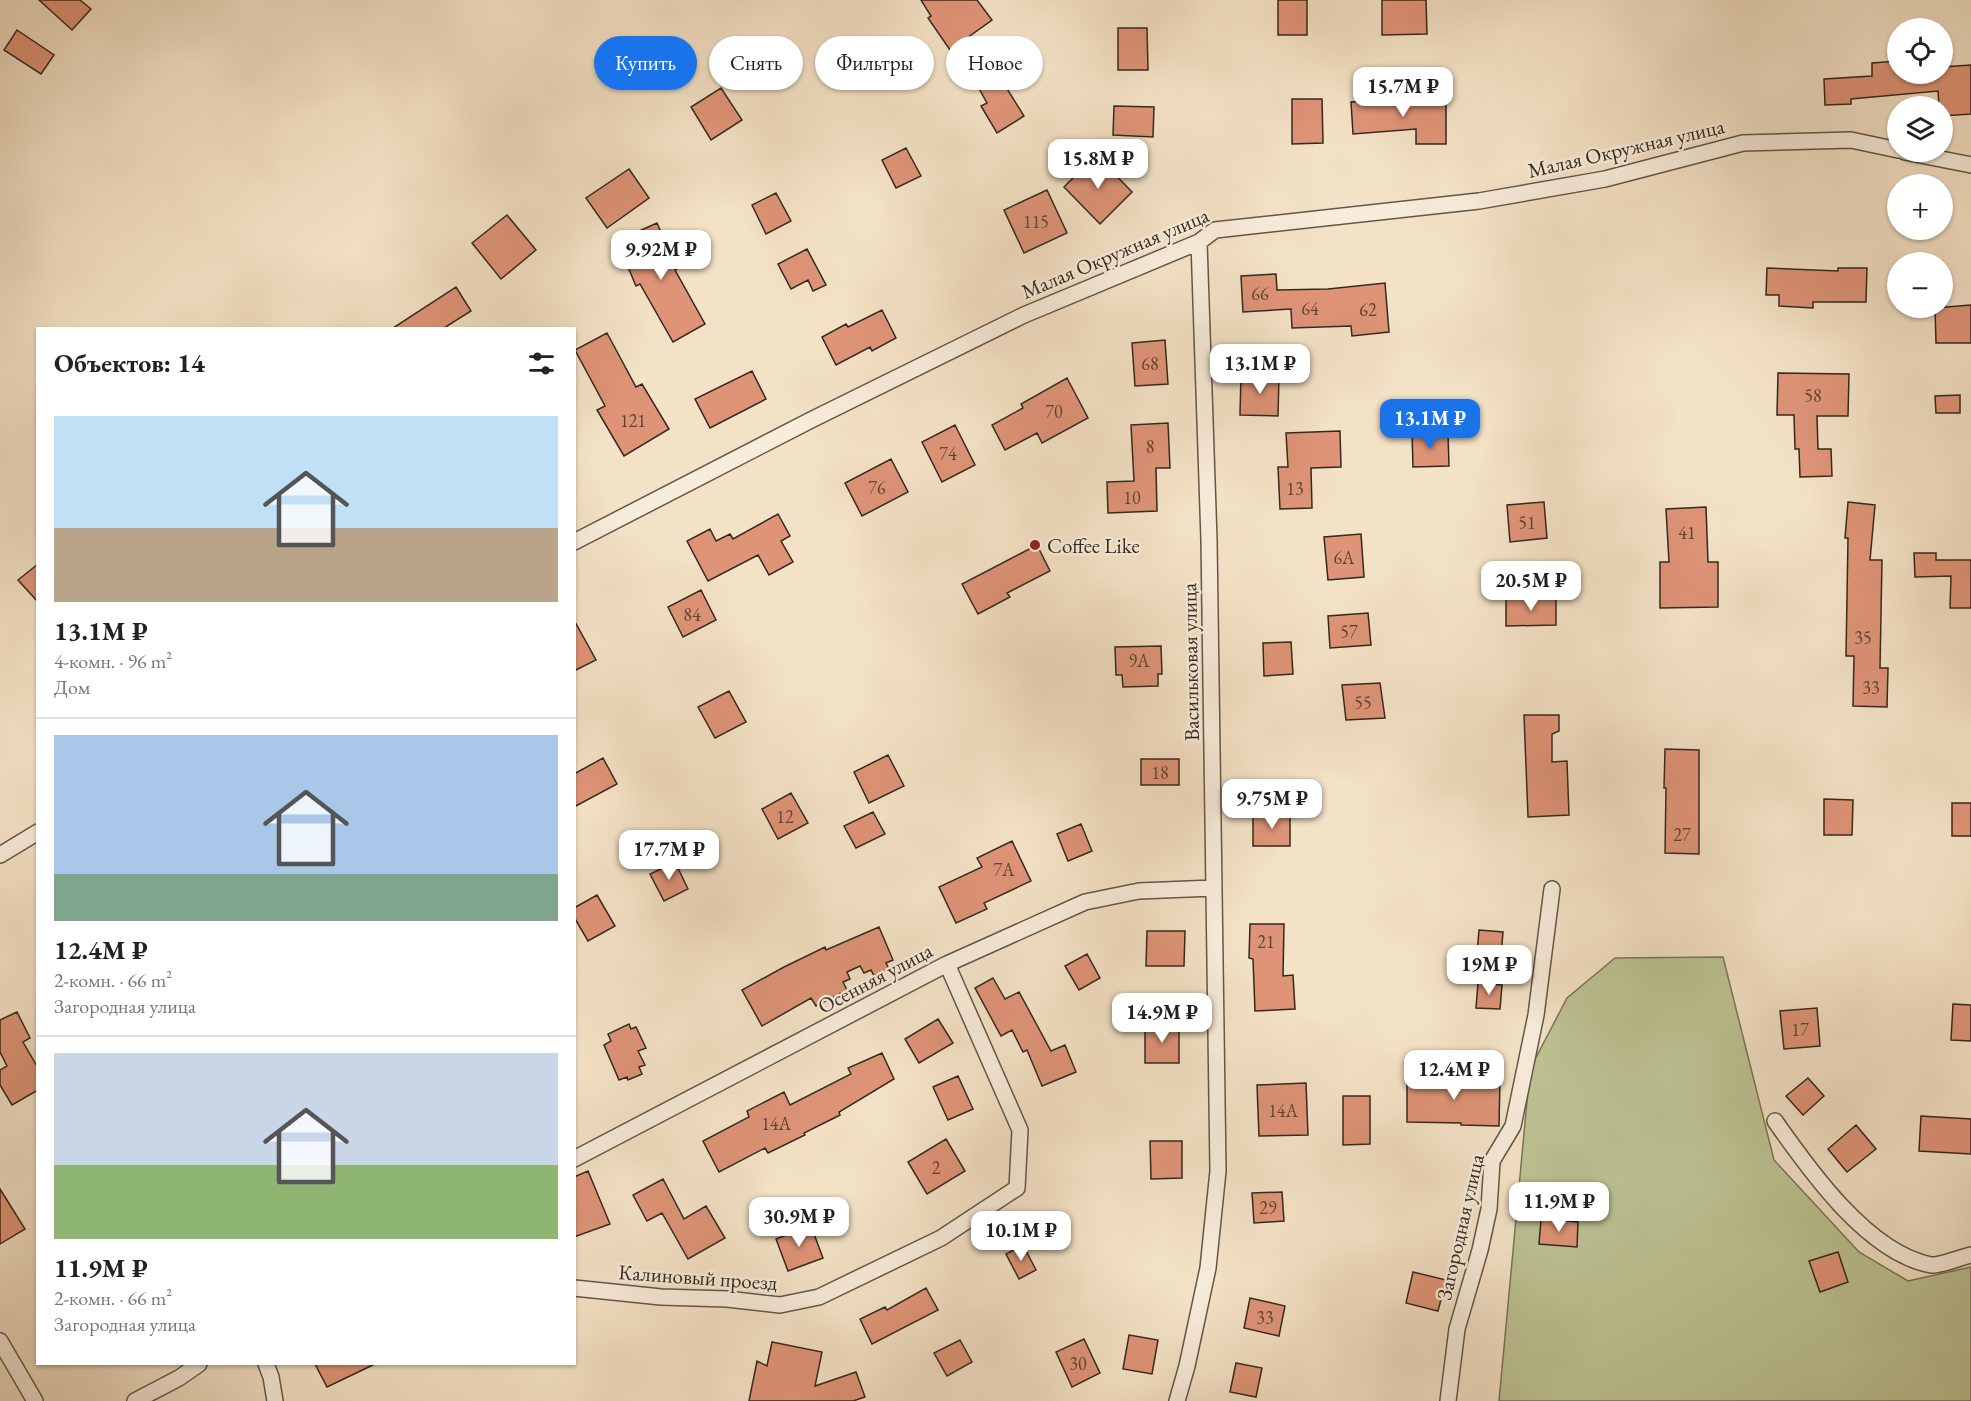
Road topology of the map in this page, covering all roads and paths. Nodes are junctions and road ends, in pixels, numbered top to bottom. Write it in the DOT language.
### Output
graph roads {
  1 [pos="1887,148"];
  2 [pos="1953,161"];
  3 [pos="1971,165"];
  4 [pos="1199,242"];
  5 [pos="576,541"];
  6 [pos="36,833"];
  7 [pos="0,855"];
  8 [pos="1213,888"];
  9 [pos="1552,889"];
  10 [pos="947,964"];
  11 [pos="1774,1121"];
  12 [pos="576,1158"];
  13 [pos="1971,1255"];
  14 [pos="576,1287"];
  15 [pos="0,1341"];
  16 [pos="198,1365"];
  17 [pos="266,1365"];
  18 [pos="35,1401"];
  19 [pos="135,1401"];
  20 [pos="275,1401"];
  21 [pos="1177,1401"];
  22 [pos="1449,1401"];
  1 -- 4 [label="street, Малая Окружная улица"];
  2 -- 3 [label="street"];
  4 -- 5 [label="street, Малая Окружная улица"];
  4 -- 8 [label="street, Васильковая улица"];
  6 -- 7 [label="street"];
  8 -- 10 [label="street, Осенняя улица"];
  8 -- 21 [label="street, Васильковая улица"];
  9 -- 22 [label="street, Загородная улица"];
  10 -- 12 [label="street, Осенняя улица"];
  10 -- 14 [label="street, Калиновый проезд"];
  11 -- 13 [label="street"];
  15 -- 18 [label="street"];
  16 -- 19 [label="street"];
  17 -- 20 [label="street"];
}
